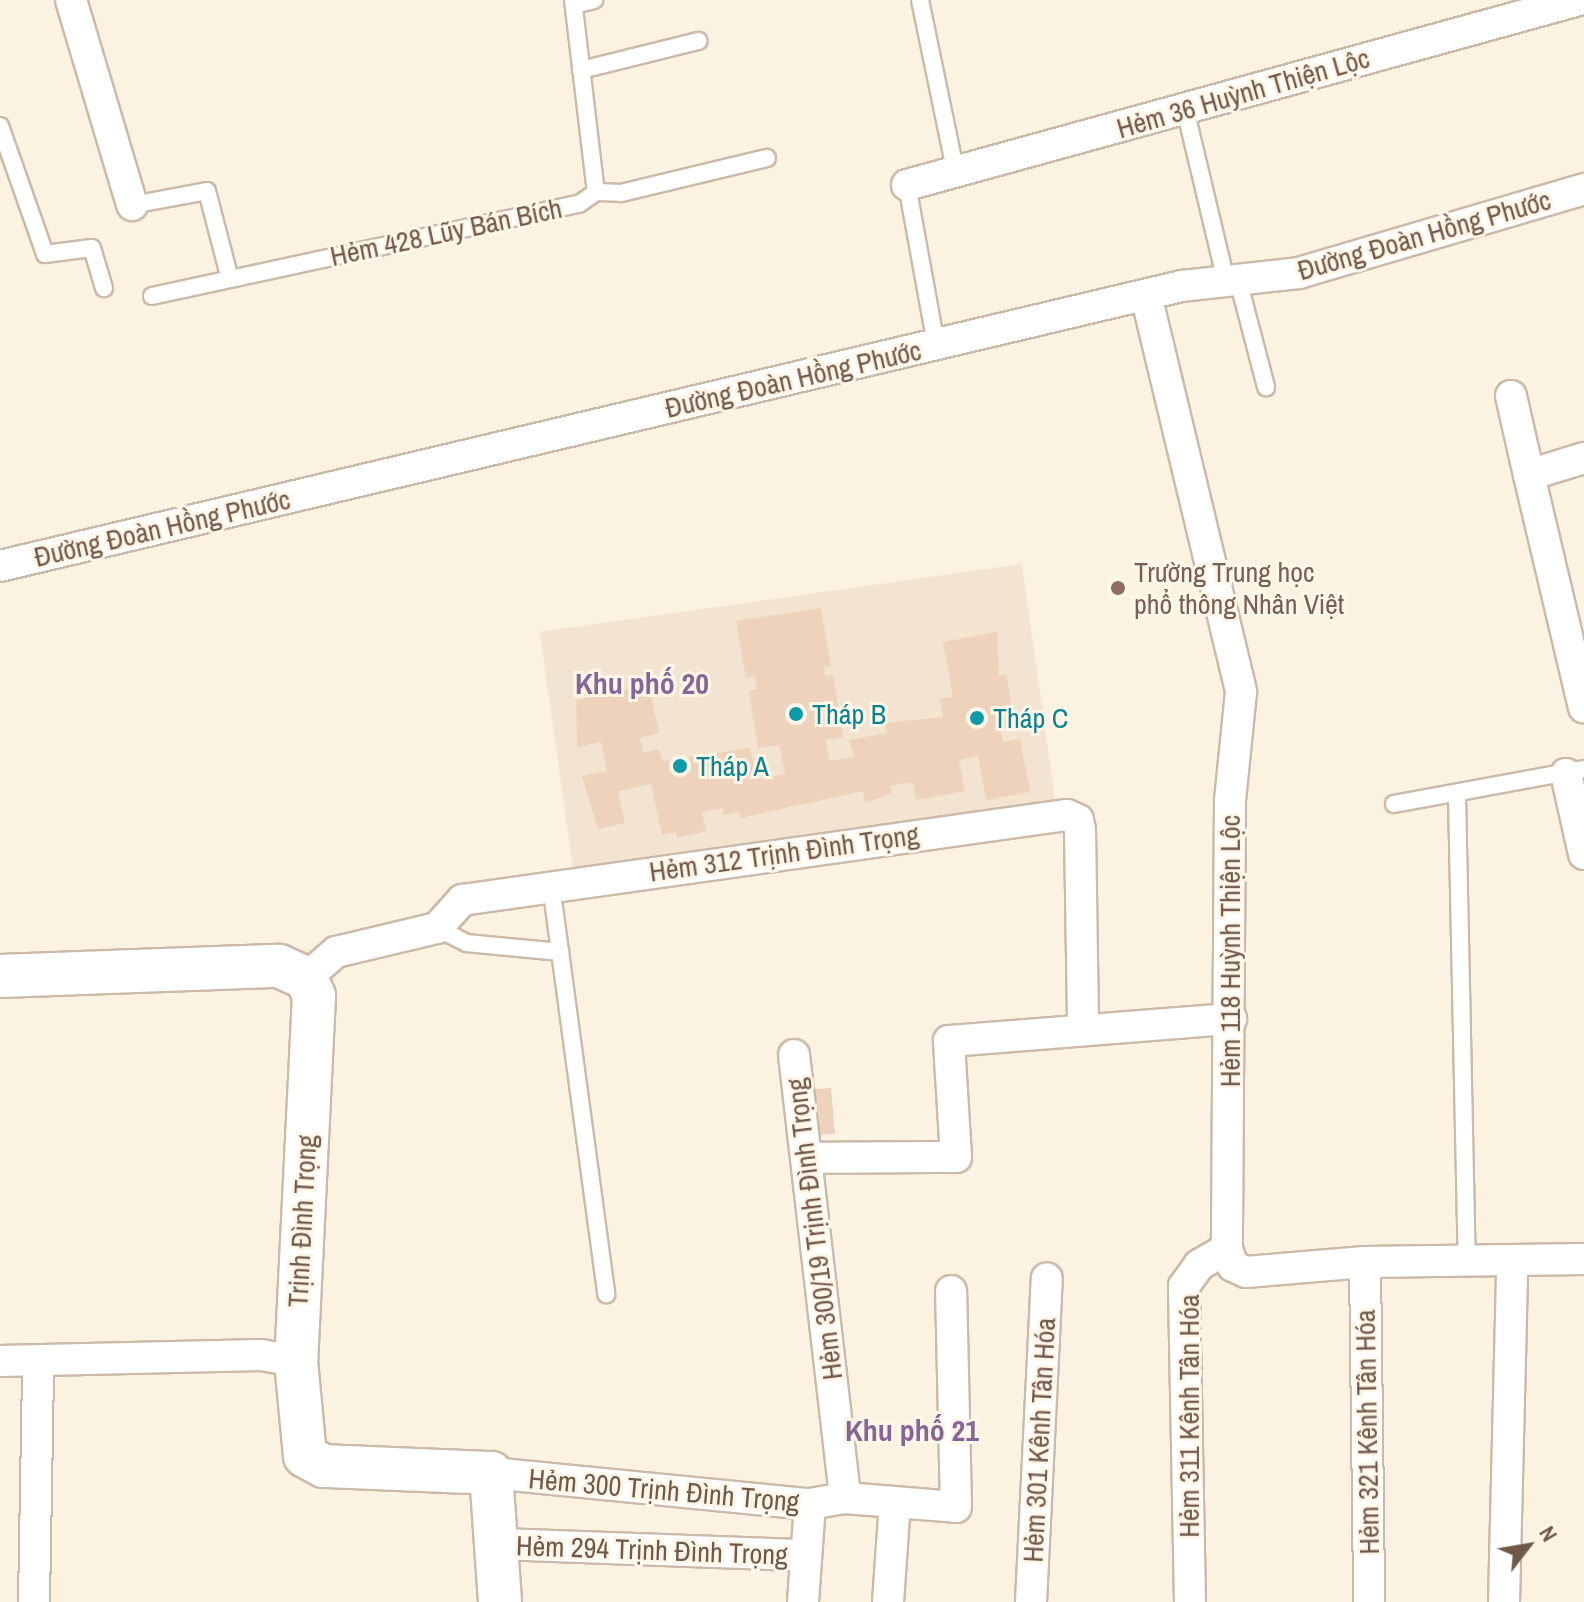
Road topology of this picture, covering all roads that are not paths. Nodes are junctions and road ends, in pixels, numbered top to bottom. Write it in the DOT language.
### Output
graph roads {
  1 [pos="71,0"];
  2 [pos="594,0"];
  3 [pos="920,0"];
  4 [pos="1578,0"];
  5 [pos="574,2"];
  6 [pos="698,41"];
  7 [pos="581,70"];
  8 [pos="1185,109"];
  9 [pos="0,126"];
  10 [pos="767,158"];
  11 [pos="956,174"];
  12 [pos="907,185"];
  13 [pos="1584,189"];
  14 [pos="596,192"];
  15 [pos="132,205"];
  16 [pos="230,279"];
  17 [pos="1232,281"];
  18 [pos="104,288"];
  19 [pos="1146,295"];
  20 [pos="152,296"];
  21 [pos="936,345"];
  22 [pos="1266,387"];
  23 [pos="1511,396"];
  24 [pos="1584,458"];
  25 [pos="1529,475"];
  26 [pos="0,566"];
  27 [pos="1584,708"];
  28 [pos="1575,771"];
  29 [pos="1457,796"];
  30 [pos="1394,804"];
  31 [pos="1584,854"];
  32 [pos="551,885"];
  33 [pos="437,928"];
  34 [pos="561,952"];
  35 [pos="0,976"];
  36 [pos="306,978"];
  37 [pos="1231,1019"];
  38 [pos="1083,1030"];
  39 [pos="794,1055"];
  40 [pos="806,1158"];
  41 [pos="1227,1249"];
  42 [pos="1584,1259"];
  43 [pos="1365,1262"];
  44 [pos="1467,1263"];
  45 [pos="1512,1263"];
  46 [pos="1047,1278"];
  47 [pos="951,1291"];
  48 [pos="606,1294"];
  49 [pos="0,1361"];
  50 [pos="38,1361"];
  51 [pos="296,1361"];
  52 [pos="491,1473"];
  53 [pos="845,1498"];
  54 [pos="895,1502"];
  55 [pos="810,1504"];
  56 [pos="500,1544"];
  57 [pos="805,1555"];
  58 [pos="34,1602"];
  59 [pos="500,1602"];
  60 [pos="803,1602"];
  61 [pos="888,1602"];
  62 [pos="1031,1602"];
  63 [pos="1190,1602"];
  64 [pos="1369,1602"];
  65 [pos="1504,1602"];
  1 -- 15 [label="street"];
  2 -- 5 [label="lane"];
  3 -- 11 [label="lane"];
  4 -- 8 [label="street, Hẻm 36 Huỳnh Thiện Lộc"];
  5 -- 7 [label="lane, Hẻm 428 Lũy Bán Bích"];
  6 -- 7 [label="lane"];
  7 -- 14 [label="lane, Hẻm 428 Lũy Bán Bích"];
  8 -- 11 [label="street, Hẻm 36 Huỳnh Thiện Lộc"];
  8 -- 17 [label="lane"];
  9 -- 18 [label="lane"];
  10 -- 14 [label="lane"];
  11 -- 12 [label="street, Hẻm 36 Huỳnh Thiện Lộc"];
  12 -- 21 [label="lane"];
  13 -- 17 [label="street, Đường Đoàn Hồng Phước"];
  14 -- 16 [label="lane, Hẻm 428 Lũy Bán Bích"];
  15 -- 16 [label="lane"];
  16 -- 20 [label="lane, Hẻm 428 Lũy Bán Bích"];
  17 -- 19 [label="street, Đường Đoàn Hồng Phước"];
  17 -- 22 [label="lane"];
  19 -- 21 [label="street, Đường Đoàn Hồng Phước"];
  19 -- 37 [label="street, Hẻm 118 Huỳnh Thiện Lộc"];
  21 -- 26 [label="street, Đường Đoàn Hồng Phước"];
  23 -- 25 [label="street"];
  24 -- 25 [label="street"];
  25 -- 27 [label="street"];
  28 -- 29 [label="lane"];
  28 -- 31 [label="street"];
  29 -- 30 [label="lane"];
  29 -- 44 [label="lane"];
  32 -- 33 [label="street, Hẻm 312 Trịnh Đình Trọng"];
  32 -- 34 [label="lane"];
  32 -- 38 [label="street, Hẻm 312 Trịnh Đình Trọng"];
  33 -- 34 [label="lane"];
  33 -- 36 [label="street"];
  34 -- 48 [label="lane"];
  35 -- 36 [label="street"];
  36 -- 51 [label="street, Trịnh Đình Trọng"];
  37 -- 38 [label="street"];
  37 -- 41 [label="street, Hẻm 118 Huỳnh Thiện Lộc"];
  38 -- 40 [label="street"];
  39 -- 40 [label="street, Hẻm 300/19 Trịnh Đình Trọng"];
  40 -- 53 [label="street, Hẻm 300/19 Trịnh Đình Trọng"];
  41 -- 43 [label="street"];
  41 -- 63 [label="street, Hẻm 311 Kênh Tân Hóa"];
  42 -- 45 [label="street"];
  43 -- 44 [label="street"];
  43 -- 64 [label="street, Hẻm 321 Kênh Tân Hóa"];
  44 -- 45 [label="street"];
  45 -- 65 [label="street"];
  46 -- 62 [label="street, Hẻm 301 Kênh Tân Hóa"];
  47 -- 54 [label="street, Hẻm 300 Trịnh Đình Trọng"];
  49 -- 50 [label="street"];
  50 -- 51 [label="street"];
  50 -- 58 [label="street"];
  51 -- 52 [label="street, Trịnh Đình Trọng"];
  52 -- 55 [label="street, Hẻm 300 Trịnh Đình Trọng"];
  52 -- 56 [label="street"];
  53 -- 54 [label="street, Hẻm 300 Trịnh Đình Trọng"];
  53 -- 55 [label="street, Hẻm 300 Trịnh Đình Trọng"];
  54 -- 61 [label="street"];
  55 -- 57 [label="street"];
  56 -- 57 [label="street, Hẻm 294 Trịnh Đình Trọng"];
  56 -- 59 [label="street"];
  57 -- 60 [label="street"];
}
